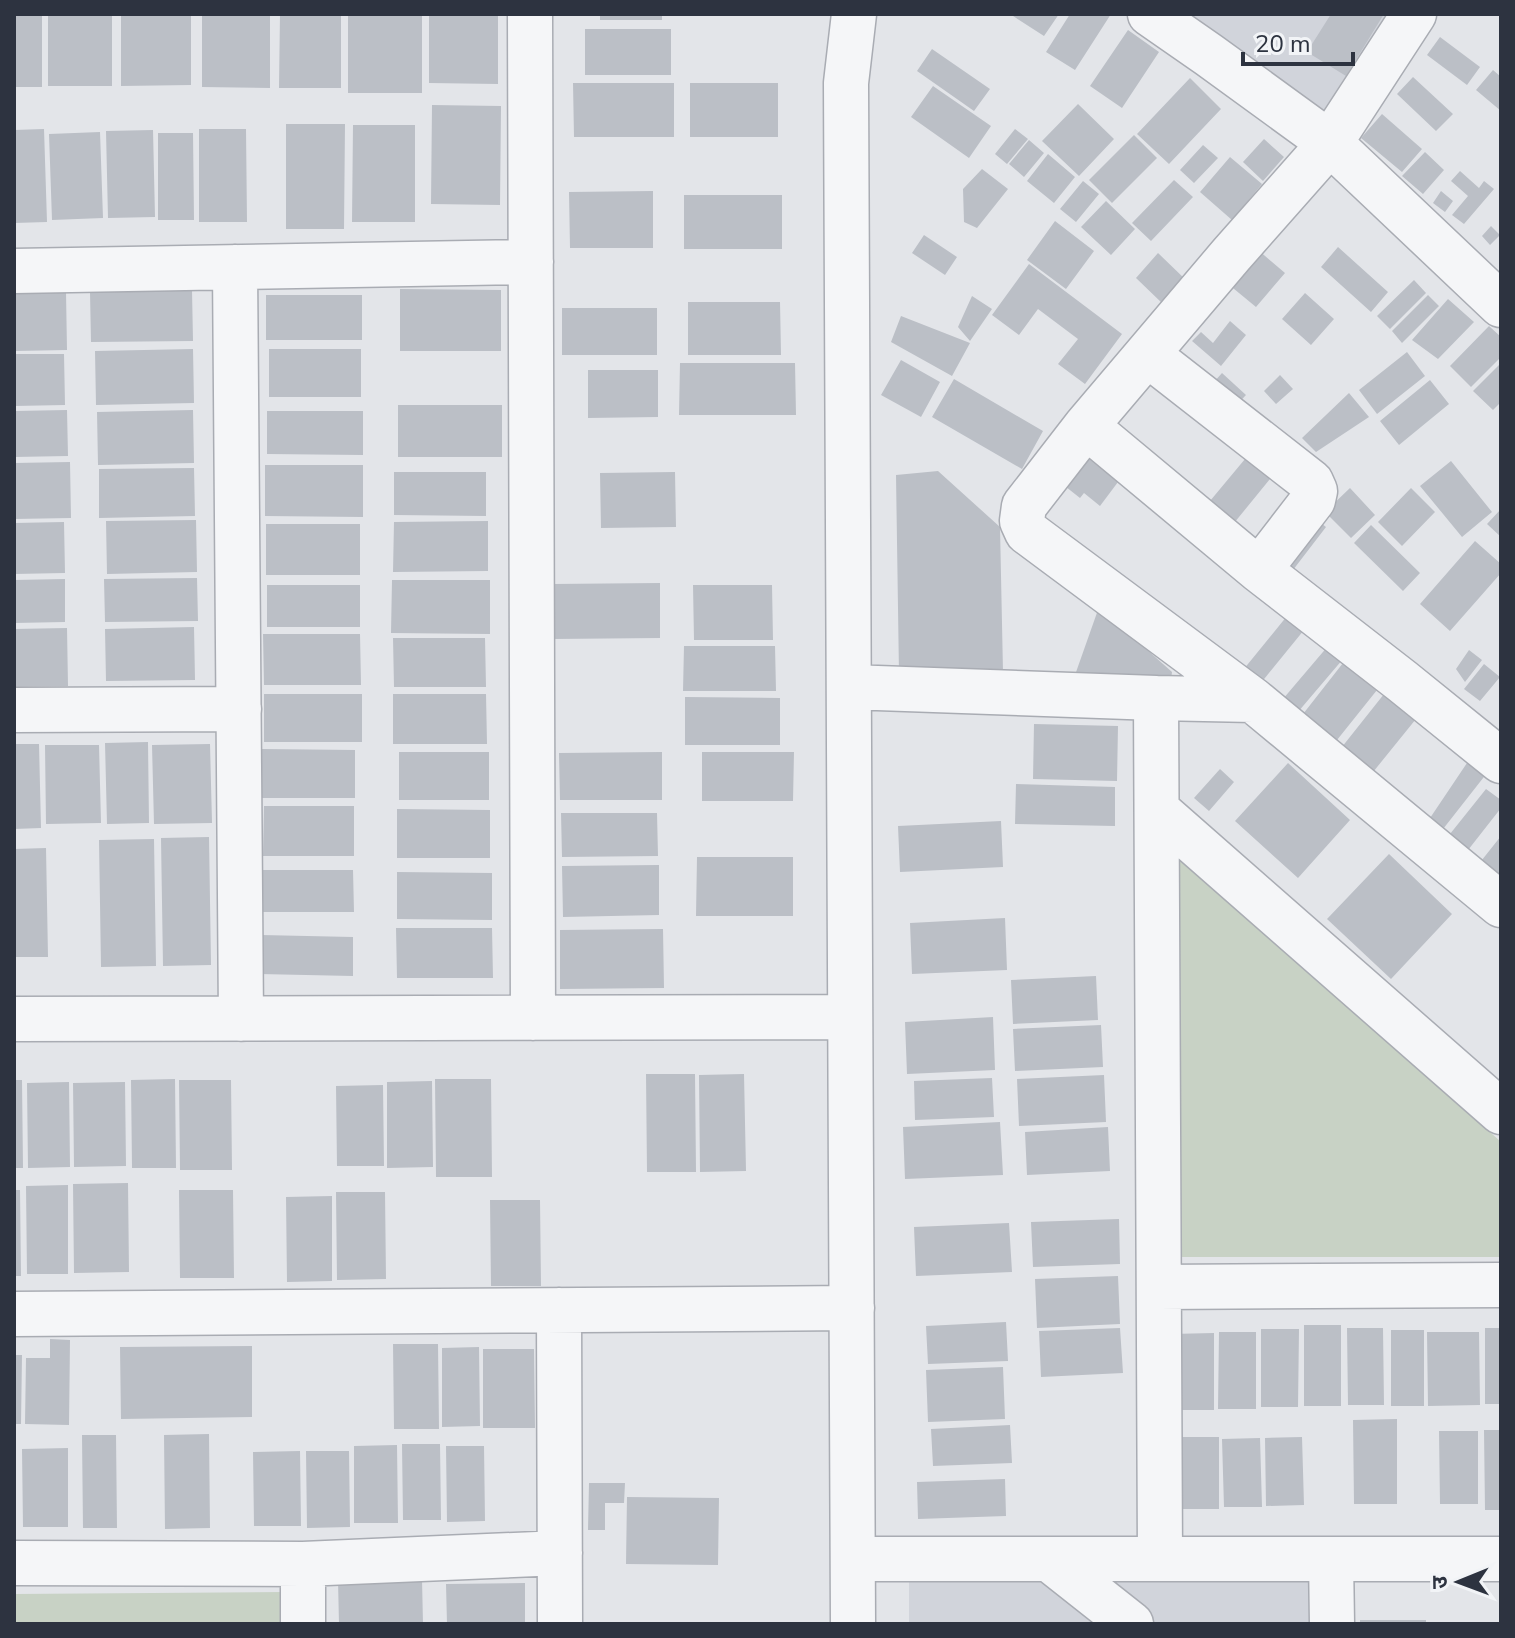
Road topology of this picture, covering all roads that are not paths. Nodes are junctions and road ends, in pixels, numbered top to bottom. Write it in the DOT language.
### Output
graph roads {
  1 [pos="530,14"];
  2 [pos="854,14"];
  3 [pos="1150,14"];
  4 [pos="1414,14"];
  5 [pos="1330,143"];
  6 [pos="531,262"];
  7 [pos="235,267"];
  8 [pos="14,271"];
  9 [pos="1501,305"];
  10 [pos="1147,354"];
  11 [pos="1086,426"];
  12 [pos="1259,570"];
  13 [pos="849,687"];
  14 [pos="1156,698"];
  15 [pos="1253,700"];
  16 [pos="239,709"];
  17 [pos="14,710"];
  18 [pos="1501,761"];
  19 [pos="1157,810"];
  20 [pos="1501,905"];
  21 [pos="850,1017"];
  22 [pos="533,1018"];
  23 [pos="14,1019"];
  24 [pos="241,1019"];
  25 [pos="1501,1112"];
  26 [pos="1501,1285"];
  27 [pos="1159,1287"];
  28 [pos="852,1308"];
  29 [pos="559,1310"];
  30 [pos="14,1314"];
  31 [pos="560,1553"];
  32 [pos="853,1559"];
  33 [pos="1160,1559"];
  34 [pos="1331,1559"];
  35 [pos="1501,1559"];
  36 [pos="1050,1560"];
  37 [pos="14,1563"];
  38 [pos="303,1564"];
  39 [pos="303,1624"];
  40 [pos="560,1624"];
  41 [pos="853,1624"];
  42 [pos="1131,1624"];
  43 [pos="1332,1624"];
  1 -- 6 [label="street"];
  2 -- 13 [label="street"];
  3 -- 5 [label="street"];
  4 -- 5 [label="street"];
  5 -- 9 [label="street"];
  5 -- 10 [label="street"];
  6 -- 7 [label="street"];
  6 -- 22 [label="street"];
  7 -- 8 [label="street"];
  7 -- 16 [label="street"];
  10 -- 11 [label="street"];
  10 -- 12 [label="street"];
  11 -- 12 [label="street"];
  11 -- 15 [label="street"];
  12 -- 18 [label="street"];
  13 -- 14 [label="street"];
  13 -- 21 [label="street"];
  14 -- 15 [label="street"];
  14 -- 19 [label="street"];
  15 -- 20 [label="street"];
  16 -- 17 [label="street"];
  16 -- 24 [label="street"];
  19 -- 25 [label="street"];
  19 -- 27 [label="street"];
  21 -- 22 [label="street"];
  21 -- 28 [label="street"];
  22 -- 24 [label="street"];
  23 -- 24 [label="street"];
  26 -- 27 [label="street"];
  27 -- 33 [label="street"];
  28 -- 29 [label="street"];
  28 -- 32 [label="street"];
  29 -- 30 [label="street"];
  29 -- 31 [label="street"];
  31 -- 38 [label="street"];
  31 -- 40 [label="street"];
  32 -- 36 [label="street"];
  32 -- 41 [label="street"];
  33 -- 34 [label="street"];
  33 -- 36 [label="street"];
  34 -- 35 [label="street"];
  34 -- 43 [label="street"];
  36 -- 42 [label="street"];
  37 -- 38 [label="street"];
  38 -- 39 [label="street"];
}
